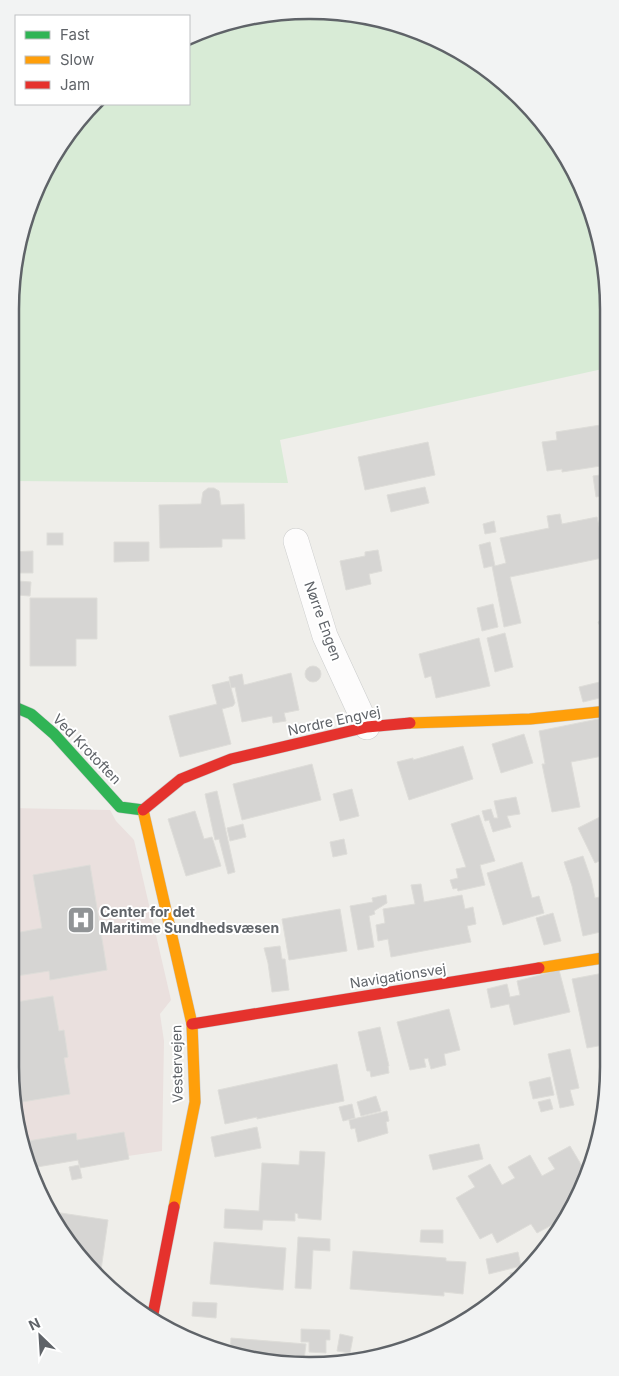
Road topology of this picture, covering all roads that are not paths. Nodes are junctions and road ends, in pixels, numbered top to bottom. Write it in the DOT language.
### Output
graph roads {
  1 [pos="296,541"];
  2 [pos="19,709"];
  3 [pos="600,712"];
  4 [pos="367,726"];
  5 [pos="143,810"];
  6 [pos="600,958"];
  7 [pos="192,1024"];
  8 [pos="153,1311"];
  1 -- 4 [label="street, Nørre Engen"];
  2 -- 5 [label="street, Ved Krotoften"];
  3 -- 4 [label="street, Nordre Engvej"];
  4 -- 5 [label="street, Nordre Engvej"];
  5 -- 7 [label="street, Vestervejen"];
  6 -- 7 [label="street, Navigationsvej"];
  7 -- 8 [label="street, Vestervejen"];
}
